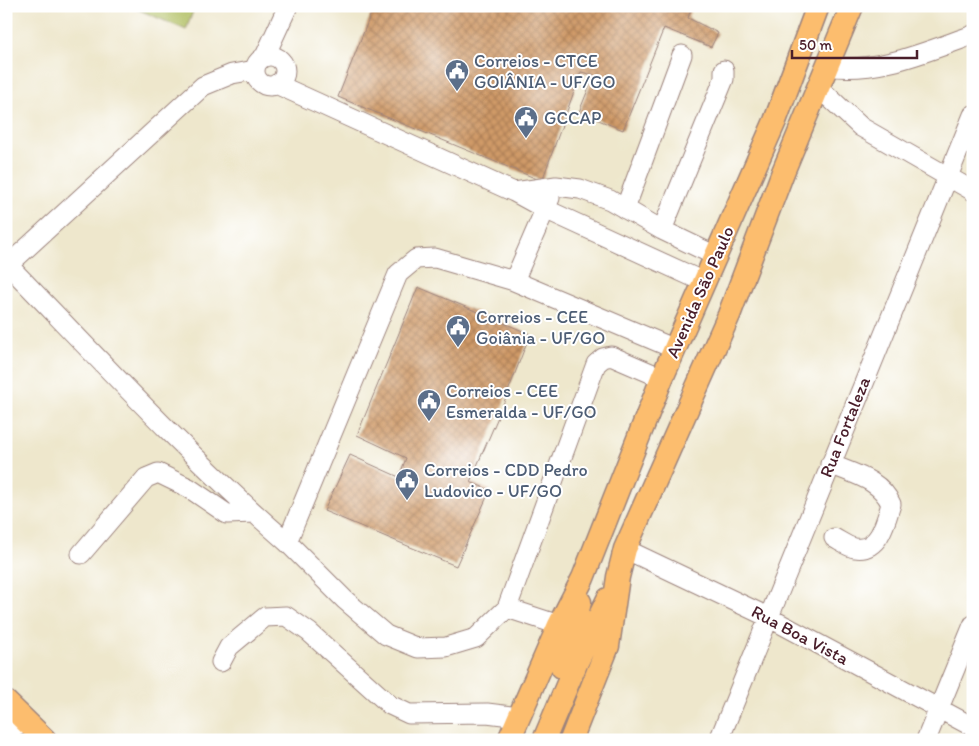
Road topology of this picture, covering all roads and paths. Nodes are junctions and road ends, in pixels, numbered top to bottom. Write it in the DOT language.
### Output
graph roads {
  1 [pos="288,6"];
  2 [pos="852,6"];
  3 [pos="817,10"];
  4 [pos="973,35"];
  5 [pos="682,55"];
  6 [pos="260,63"];
  7 [pos="828,66"];
  8 [pos="724,70"];
  9 [pos="276,84"];
  10 [pos="819,88"];
  11 [pos="973,115"];
  12 [pos="775,121"];
  13 [pos="783,172"];
  14 [pos="947,177"];
  15 [pos="556,186"];
  16 [pos="973,191"];
  17 [pos="514,192"];
  18 [pos="544,209"];
  19 [pos="626,209"];
  20 [pos="662,230"];
  21 [pos="716,256"];
  22 [pos="7,266"];
  23 [pos="514,281"];
  24 [pos="704,282"];
  25 [pos="675,348"];
  26 [pos="662,378"];
  27 [pos="830,464"];
  28 [pos="254,513"];
  29 [pos="834,538"];
  30 [pos="287,542"];
  31 [pos="625,549"];
  32 [pos="81,554"];
  33 [pos="618,577"];
  34 [pos="583,578"];
  35 [pos="507,608"];
  36 [pos="768,617"];
  37 [pos="559,625"];
  38 [pos="973,625"];
  39 [pos="221,662"];
  40 [pos="6,702"];
  41 [pos="939,709"];
  42 [pos="519,717"];
  43 [pos="27,722"];
  44 [pos="973,727"];
  45 [pos="6,731"];
  46 [pos="45,740"];
  47 [pos="509,740"];
  48 [pos="531,740"];
  49 [pos="544,740"];
  50 [pos="571,740"];
  51 [pos="719,740"];
  52 [pos="926,740"];
  1 -- 6 [label="street"];
  2 -- 7 [label="main road, Avenida São Paulo"];
  3 -- 10 [label="main road"];
  3 -- 12 [label="main road, Avenida São Paulo"];
  4 -- 7 [label="street"];
  5 -- 19 [label="street"];
  6 -- 9 [label="street"];
  6 -- 9 [label="street"];
  6 -- 22 [label="street"];
  7 -- 10 [label="main road, Avenida São Paulo"];
  8 -- 20 [label="street"];
  9 -- 17 [label="street"];
  10 -- 13 [label="main road, Avenida São Paulo"];
  10 -- 14 [label="street"];
  11 -- 14 [label="street, Rua Fortaleza"];
  12 -- 13 [label="main road"];
  12 -- 21 [label="main road, Avenida São Paulo"];
  13 -- 31 [label="main road, Avenida São Paulo"];
  14 -- 16 [label="street"];
  14 -- 27 [label="street, Rua Fortaleza"];
  15 -- 17 [label="street"];
  15 -- 18 [label="street"];
  15 -- 19 [label="street"];
  17 -- 18 [label="street"];
  18 -- 23 [label="street"];
  18 -- 24 [label="street"];
  19 -- 20 [label="street"];
  20 -- 21 [label="street"];
  21 -- 24 [label="main road, Avenida São Paulo"];
  22 -- 28 [label="street"];
  23 -- 25 [label="street"];
  23 -- 30 [label="street"];
  24 -- 25 [label="main road, Avenida São Paulo"];
  25 -- 26 [label="main road, Avenida São Paulo"];
  26 -- 34 [label="main road, Avenida São Paulo"];
  26 -- 35 [label="street"];
  27 -- 29 [label="street"];
  27 -- 36 [label="street, Rua Fortaleza"];
  28 -- 30 [label="street"];
  28 -- 32 [label="street"];
  30 -- 35 [label="street"];
  31 -- 33 [label="main road, Avenida São Paulo"];
  31 -- 36 [label="street, Rua Boa Vista"];
  33 -- 49 [label="main road, Avenida São Paulo"];
  33 -- 50 [label="main road, Avenida São Paulo"];
  34 -- 37 [label="main road, Avenida São Paulo"];
  34 -- 48 [label="main road, Avenida São Paulo"];
  35 -- 37 [label="street"];
  36 -- 41 [label="street, Rua Boa Vista"];
  36 -- 51 [label="street, Rua Fortaleza"];
  37 -- 42 [label="main road, Avenida São Paulo"];
  38 -- 41 [label="street"];
  39 -- 42 [label="street"];
  40 -- 43 [label="main road"];
  41 -- 44 [label="street, Rua Boa Vista"];
  41 -- 52 [label="street"];
  42 -- 47 [label="main road, Avenida São Paulo"];
  43 -- 45 [label="street"];
  43 -- 46 [label="main road"];
}
